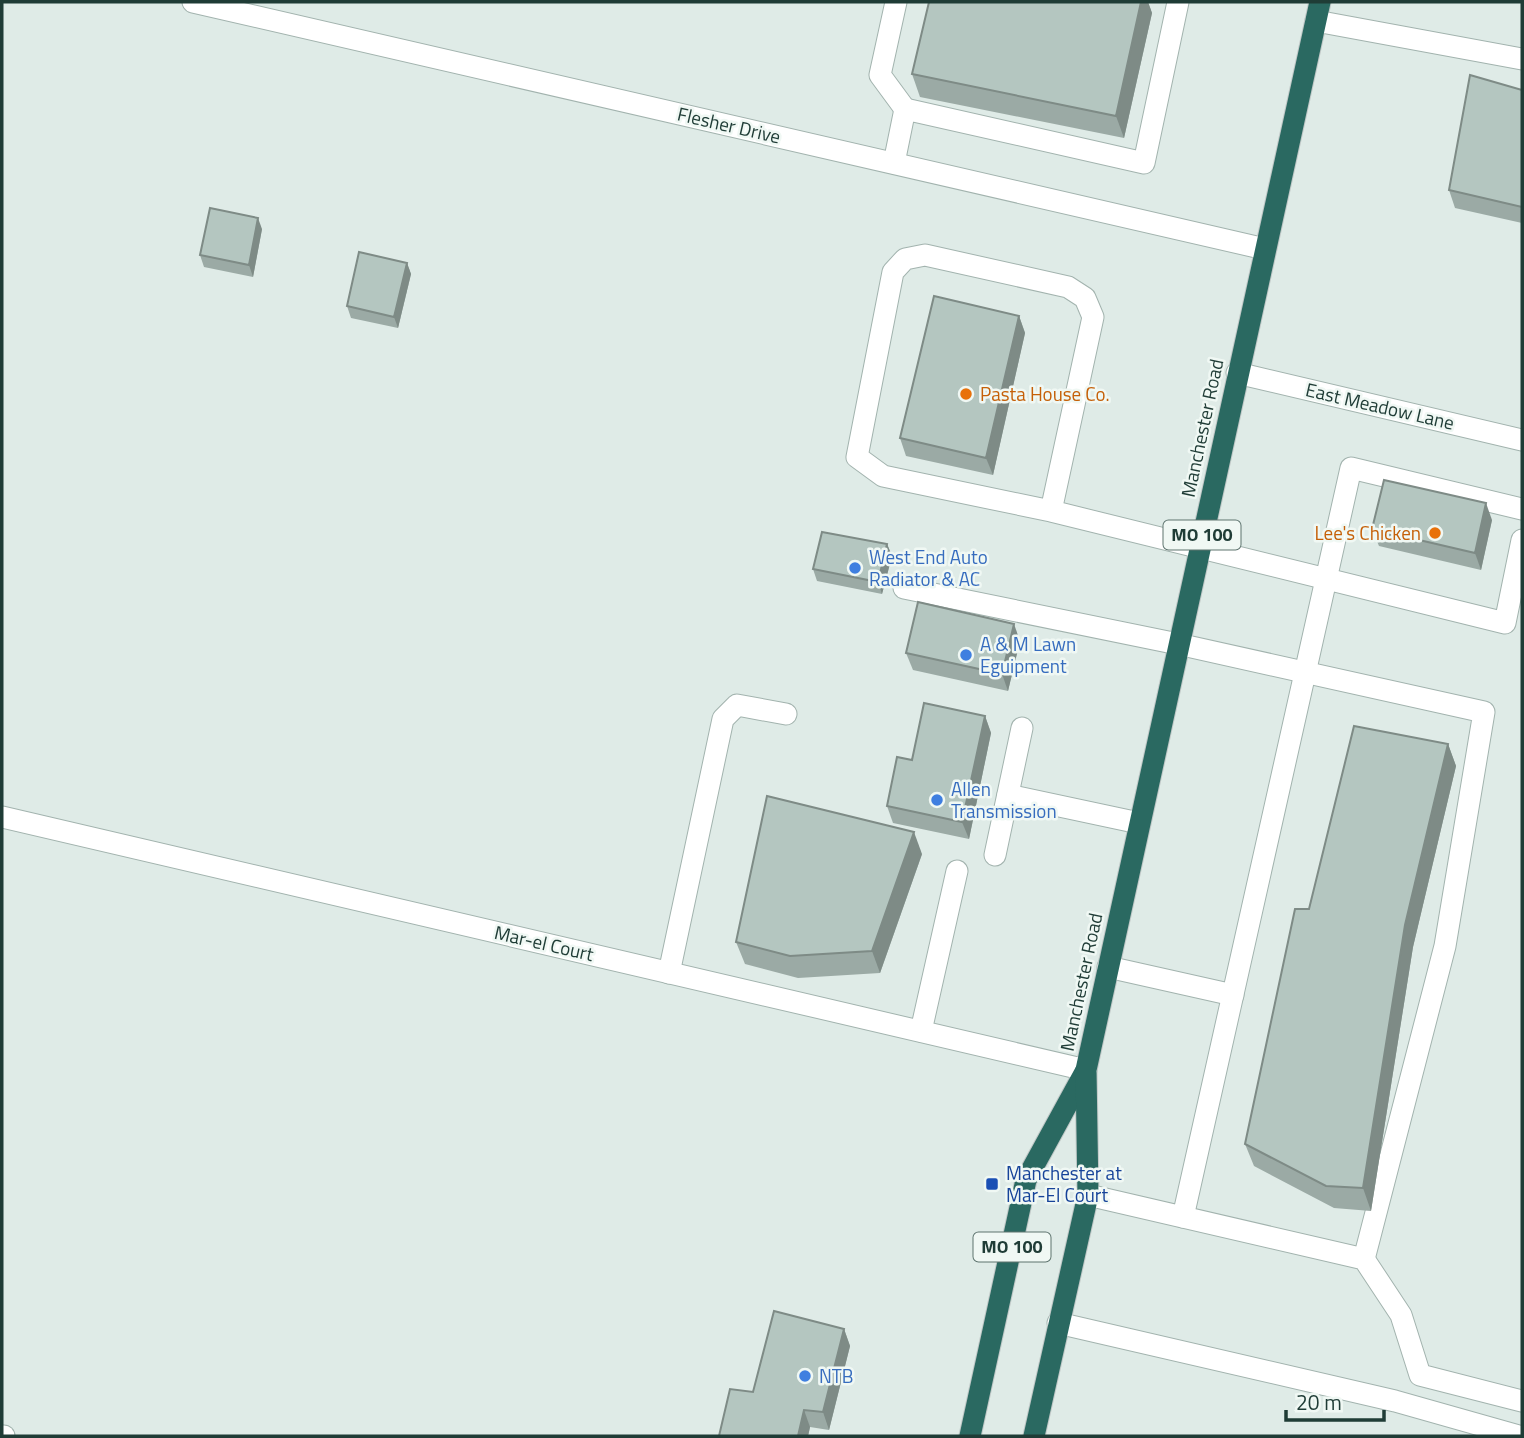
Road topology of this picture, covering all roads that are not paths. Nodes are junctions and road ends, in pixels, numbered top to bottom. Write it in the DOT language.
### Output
graph roads {
  1 [pos="192,2"];
  2 [pos="896,2"];
  3 [pos="1178,2"];
  4 [pos="1318,12"];
  5 [pos="1522,59"];
  6 [pos="905,109"];
  7 [pos="894,163"];
  8 [pos="1265,249"];
  9 [pos="1237,373"];
  10 [pos="1522,440"];
  11 [pos="1522,509"];
  12 [pos="1051,511"];
  13 [pos="1522,540"];
  14 [pos="1199,547"];
  15 [pos="1325,580"];
  16 [pos="904,588"];
  17 [pos="1178,644"];
  18 [pos="1306,673"];
  19 [pos="786,714"];
  20 [pos="1022,728"];
  21 [pos="1008,795"];
  22 [pos="2,817"];
  23 [pos="1139,823"];
  24 [pos="995,855"];
  25 [pos="957,871"];
  26 [pos="1108,967"];
  27 [pos="669,972"];
  28 [pos="1233,995"];
  29 [pos="921,1031"];
  30 [pos="1086,1070"];
  31 [pos="1088,1195"];
  32 [pos="1183,1217"];
  33 [pos="1364,1259"];
  34 [pos="1058,1323"];
  35 [pos="1522,1401"];
  36 [pos="970,1436"];
  37 [pos="1034,1436"];
  38 [pos="1519,1436"];
  1 -- 7 [label="street, Flesher Drive"];
  2 -- 6 [label="street"];
  3 -- 6 [label="street"];
  4 -- 5 [label="street"];
  4 -- 8 [label="highway, Manchester Road / MO 100"];
  6 -- 7 [label="street"];
  7 -- 8 [label="street, Flesher Drive"];
  8 -- 9 [label="highway, Manchester Road / MO 100"];
  9 -- 10 [label="street, East Meadow Lane"];
  9 -- 14 [label="highway, Manchester Road / MO 100"];
  11 -- 15 [label="street"];
  12 -- 12 [label="street"];
  12 -- 14 [label="street"];
  13 -- 15 [label="street"];
  14 -- 15 [label="street"];
  14 -- 17 [label="highway, Manchester Road / MO 100"];
  15 -- 18 [label="street"];
  16 -- 17 [label="street"];
  17 -- 18 [label="street"];
  17 -- 23 [label="highway, Manchester Road / MO 100"];
  18 -- 28 [label="street"];
  18 -- 33 [label="street"];
  19 -- 27 [label="street"];
  20 -- 21 [label="street"];
  21 -- 23 [label="street"];
  21 -- 24 [label="street"];
  22 -- 27 [label="street, Mar-el Court"];
  23 -- 26 [label="highway, Manchester Road / MO 100"];
  25 -- 29 [label="street"];
  26 -- 28 [label="street"];
  26 -- 30 [label="highway, Manchester Road / MO 100"];
  27 -- 29 [label="street, Mar-el Court"];
  28 -- 32 [label="street"];
  29 -- 30 [label="street, Mar-el Court"];
  30 -- 31 [label="highway, Manchester Road / MO 100"];
  30 -- 36 [label="highway, Manchester Road / MO 100"];
  31 -- 32 [label="street"];
  31 -- 34 [label="highway, Manchester Road / MO 100"];
  32 -- 33 [label="street"];
  33 -- 35 [label="street"];
  34 -- 37 [label="highway, Manchester Road / MO 100"];
  34 -- 38 [label="street"];
}
